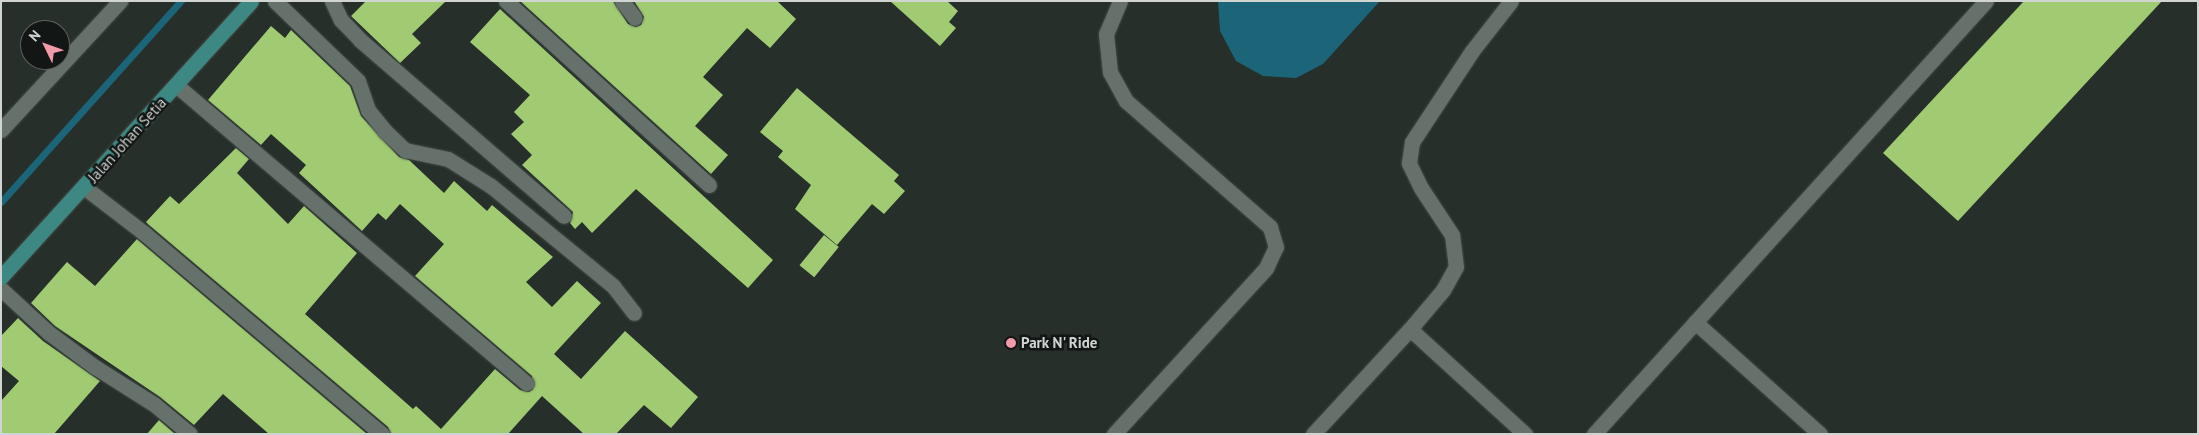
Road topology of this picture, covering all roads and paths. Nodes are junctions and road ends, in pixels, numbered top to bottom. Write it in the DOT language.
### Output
graph roads {
  1 [pos="120,1"];
  2 [pos="251,1"];
  3 [pos="275,1"];
  4 [pos="332,1"];
  5 [pos="506,1"];
  6 [pos="622,1"];
  7 [pos="1120,1"];
  8 [pos="1511,1"];
  9 [pos="1986,1"];
  10 [pos="635,18"];
  11 [pos="176,85"];
  12 [pos="1,130"];
  13 [pos="709,185"];
  14 [pos="84,187"];
  15 [pos="564,216"];
  16 [pos="1,277"];
  17 [pos="1,289"];
  18 [pos="634,313"];
  19 [pos="1695,322"];
  20 [pos="1410,329"];
  21 [pos="526,383"];
  22 [pos="1512,427"];
  23 [pos="190,434"];
  24 [pos="382,434"];
  25 [pos="1114,434"];
  26 [pos="1313,434"];
  27 [pos="1525,434"];
  28 [pos="1594,434"];
  29 [pos="1820,434"];
  1 -- 12 [label="street"];
  2 -- 11 [label="main road, Jalan Johan Setia"];
  3 -- 18 [label="street"];
  4 -- 15 [label="street"];
  5 -- 13 [label="street"];
  6 -- 10 [label="street"];
  7 -- 25 [label="street"];
  8 -- 20 [label="street"];
  9 -- 19 [label="street"];
  11 -- 14 [label="main road, Jalan Johan Setia"];
  11 -- 21 [label="street"];
  14 -- 16 [label="main road, Jalan Johan Setia"];
  14 -- 24 [label="street"];
  17 -- 23 [label="street"];
  19 -- 28 [label="street"];
  19 -- 29 [label="street"];
  20 -- 22 [label="street"];
  20 -- 26 [label="street"];
  22 -- 27 [label="street"];
}
